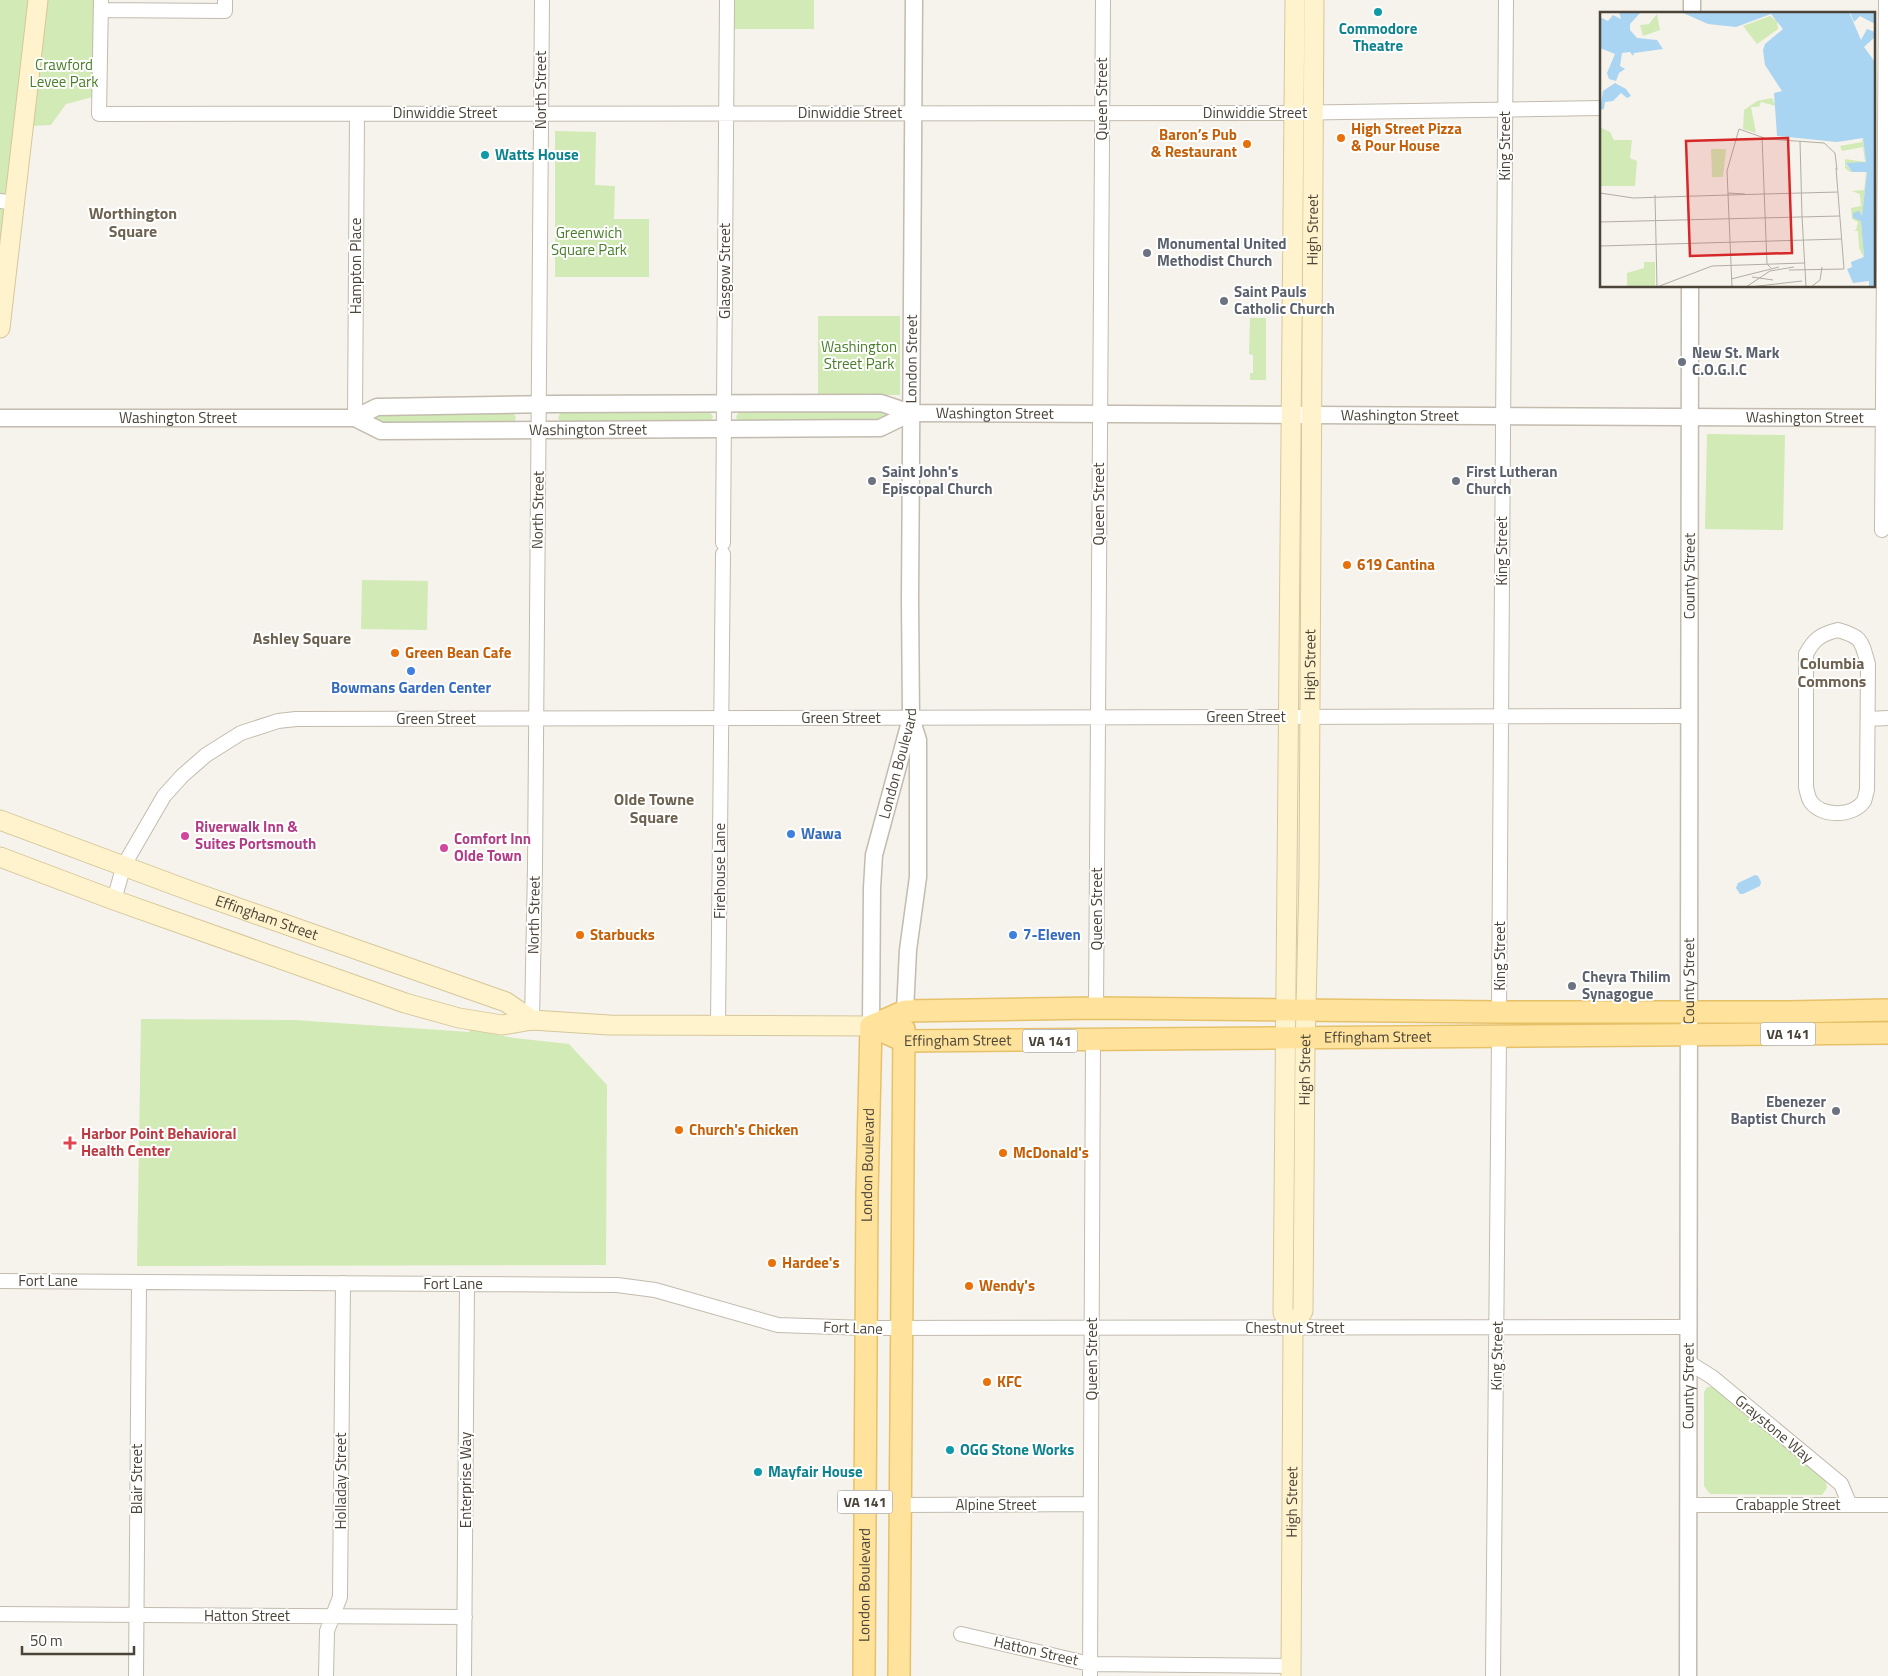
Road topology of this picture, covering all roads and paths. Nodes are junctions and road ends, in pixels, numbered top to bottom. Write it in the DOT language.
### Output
graph roads {
  1 [pos="38,0"];
  2 [pos="225,0"];
  3 [pos="542,0"];
  4 [pos="727,0"];
  5 [pos="914,0"];
  6 [pos="1103,0"];
  7 [pos="1296,0"];
  8 [pos="1314,0"];
  9 [pos="1506,0"];
  10 [pos="1886,0"];
  11 [pos="101,5"];
  12 [pos="1505,108"];
  13 [pos="1600,108"];
  14 [pos="1882,108"];
  15 [pos="541,113"];
  16 [pos="726,113"];
  17 [pos="913,113"];
  18 [pos="1102,113"];
  19 [pos="1295,113"];
  20 [pos="1314,113"];
  21 [pos="357,114"];
  22 [pos="8,202"];
  23 [pos="1690,288"];
  24 [pos="0,328"];
  25 [pos="539,404"];
  26 [pos="724,405"];
  27 [pos="911,413"];
  28 [pos="1100,414"];
  29 [pos="1293,415"];
  30 [pos="1312,415"];
  31 [pos="1503,416"];
  32 [pos="1689,417"];
  33 [pos="0,418"];
  34 [pos="355,418"];
  35 [pos="1885,418"];
  36 [pos="724,429"];
  37 [pos="538,431"];
  38 [pos="1882,530"];
  39 [pos="1501,716"];
  40 [pos="1690,716"];
  41 [pos="1288,717"];
  42 [pos="1310,717"];
  43 [pos="722,718"];
  44 [pos="912,718"];
  45 [pos="1098,718"];
  46 [pos="1888,718"];
  47 [pos="535,719"];
  48 [pos="1868,719"];
  49 [pos="0,820"];
  50 [pos="0,857"];
  51 [pos="124,865"];
  52 [pos="114,900"];
  53 [pos="1096,1008"];
  54 [pos="1286,1009"];
  55 [pos="1307,1010"];
  56 [pos="1888,1010"];
  57 [pos="905,1011"];
  58 [pos="1499,1012"];
  59 [pos="1689,1012"];
  60 [pos="532,1020"];
  61 [pos="718,1024"];
  62 [pos="871,1026"];
  63 [pos="1888,1033"];
  64 [pos="1689,1034"];
  65 [pos="1499,1037"];
  66 [pos="1295,1039"];
  67 [pos="1093,1041"];
  68 [pos="904,1042"];
  69 [pos="0,1281"];
  70 [pos="139,1282"];
  71 [pos="343,1283"];
  72 [pos="467,1284"];
  73 [pos="1689,1327"];
  74 [pos="866,1328"];
  75 [pos="1293,1328"];
  76 [pos="1497,1328"];
  77 [pos="901,1329"];
  78 [pos="1092,1329"];
  79 [pos="1688,1362"];
  80 [pos="1091,1504"];
  81 [pos="1688,1504"];
  82 [pos="900,1505"];
  83 [pos="1850,1505"];
  84 [pos="1888,1505"];
  85 [pos="0,1614"];
  86 [pos="136,1615"];
  87 [pos="332,1616"];
  88 [pos="465,1617"];
  89 [pos="961,1634"];
  90 [pos="1090,1670"];
  91 [pos="1291,1671"];
  92 [pos="136,1676"];
  93 [pos="326,1676"];
  94 [pos="464,1676"];
  95 [pos="864,1676"];
  96 [pos="900,1676"];
  97 [pos="1493,1676"];
  98 [pos="1688,1676"];
  1 -- 22 [label="main road"];
  2 -- 11 [label="street"];
  3 -- 15 [label="street, North Street"];
  4 -- 16 [label="street, Glasgow Street"];
  5 -- 17 [label="street, London Street"];
  6 -- 18 [label="street, Queen Street"];
  7 -- 19 [label="main road, High Street"];
  8 -- 20 [label="main road, High Street"];
  9 -- 12 [label="street, King Street"];
  10 -- 14 [label="street"];
  11 -- 21 [label="street, Dinwiddie Street"];
  12 -- 13 [label="street, Dinwiddie Street"];
  12 -- 20 [label="street, Dinwiddie Street"];
  12 -- 31 [label="street, King Street"];
  14 -- 35 [label="street"];
  15 -- 16 [label="street, Dinwiddie Street"];
  15 -- 21 [label="street, Dinwiddie Street"];
  15 -- 25 [label="street, North Street"];
  16 -- 17 [label="street, Dinwiddie Street"];
  16 -- 26 [label="street, Glasgow Street"];
  17 -- 18 [label="street, Dinwiddie Street"];
  17 -- 27 [label="street, London Street"];
  18 -- 19 [label="street, Dinwiddie Street"];
  18 -- 28 [label="street, Queen Street"];
  19 -- 20 [label="street, Dinwiddie Street"];
  19 -- 29 [label="main road, High Street"];
  20 -- 30 [label="main road, High Street"];
  21 -- 34 [label="street, Hampton Place"];
  22 -- 24 [label="main road"];
  23 -- 32 [label="street, County Street"];
  25 -- 26 [label="street, Washington Street"];
  25 -- 34 [label="street, Washington Street"];
  25 -- 37 [label="street, North Street"];
  26 -- 27 [label="street, Washington Street"];
  26 -- 36 [label="street, Glasgow Street"];
  27 -- 28 [label="street, Washington Street"];
  27 -- 36 [label="street, Washington Street"];
  27 -- 44 [label="street, London Street"];
  28 -- 29 [label="street, Washington Street"];
  28 -- 45 [label="street, Queen Street"];
  29 -- 30 [label="street, Washington Street"];
  29 -- 41 [label="main road, High Street"];
  30 -- 31 [label="street, Washington Street"];
  30 -- 42 [label="main road, High Street"];
  31 -- 32 [label="street, Washington Street"];
  31 -- 39 [label="street, King Street"];
  32 -- 35 [label="street, Washington Street"];
  32 -- 40 [label="street, County Street"];
  33 -- 34 [label="street, Washington Street"];
  34 -- 37 [label="street, Washington Street"];
  35 -- 38 [label="street"];
  36 -- 37 [label="street, Washington Street"];
  36 -- 43 [label="street, Glasgow Street"];
  37 -- 47 [label="street, North Street"];
  39 -- 40 [label="street, Green Street"];
  39 -- 42 [label="street, Green Street"];
  39 -- 58 [label="street, King Street"];
  40 -- 59 [label="street, County Street"];
  41 -- 42 [label="street, Green Street"];
  41 -- 45 [label="street, Green Street"];
  41 -- 54 [label="main road, High Street"];
  42 -- 55 [label="main road, High Street"];
  43 -- 44 [label="street, Green Street"];
  43 -- 47 [label="street, Green Street"];
  43 -- 61 [label="street, Firehouse Lane"];
  44 -- 45 [label="street, Green Street"];
  44 -- 57 [label="street, London Boulevard"];
  44 -- 62 [label="street, London Boulevard"];
  45 -- 53 [label="street, Queen Street"];
  46 -- 48 [label="street"];
  47 -- 51 [label="street, Green Street"];
  47 -- 60 [label="street, North Street"];
  48 -- 48 [label="street"];
  49 -- 51 [label="main road, Effingham Street"];
  50 -- 52 [label="main road, Effingham Street"];
  51 -- 52 [label="street, Green Street"];
  51 -- 60 [label="main road, Effingham Street"];
  52 -- 60 [label="main road, Effingham Street"];
  53 -- 54 [label="main road, Effingham Street / VA 141"];
  53 -- 57 [label="main road, Effingham Street / VA 141"];
  54 -- 55 [label="main road, Effingham Street / VA 141"];
  54 -- 66 [label="main road, High Street"];
  55 -- 58 [label="main road, Effingham Street / VA 141"];
  55 -- 66 [label="main road, High Street"];
  56 -- 59 [label="main road, Effingham Street / VA 141"];
  57 -- 62 [label="main road, Effingham Street / VA 141"];
  57 -- 68 [label="main road, London Boulevard"];
  58 -- 59 [label="main road, Effingham Street / VA 141"];
  59 -- 64 [label="street, County Street"];
  60 -- 61 [label="main road, Effingham Street"];
  61 -- 62 [label="main road, Effingham Street"];
  62 -- 68 [label="main road, Effingham Street / VA 141"];
  62 -- 74 [label="main road, London Boulevard / VA 141"];
  63 -- 64 [label="main road, Effingham Street / VA 141"];
  64 -- 65 [label="main road, Effingham Street / VA 141"];
  64 -- 73 [label="street, County Street"];
  65 -- 66 [label="main road, Effingham Street / VA 141"];
  65 -- 76 [label="street, King Street"];
  66 -- 67 [label="main road, Effingham Street / VA 141"];
  66 -- 75 [label="main road, High Street"];
  67 -- 68 [label="main road, Effingham Street / VA 141"];
  67 -- 78 [label="street, Queen Street"];
  68 -- 77 [label="main road, London Boulevard / VA 141"];
  69 -- 70 [label="street, Fort Lane"];
  70 -- 71 [label="street, Fort Lane"];
  70 -- 86 [label="street, Blair Street"];
  71 -- 72 [label="street, Fort Lane"];
  71 -- 87 [label="street, Holladay Street"];
  72 -- 74 [label="street, Fort Lane"];
  72 -- 88 [label="street, Enterprise Way"];
  73 -- 76 [label="street, Chestnut Street"];
  73 -- 79 [label="street, County Street"];
  74 -- 77 [label="street, Fort Lane"];
  74 -- 95 [label="main road, London Boulevard / VA 141"];
  75 -- 76 [label="street, Chestnut Street"];
  75 -- 78 [label="street, Chestnut Street"];
  75 -- 91 [label="main road, High Street"];
  76 -- 97 [label="street, King Street"];
  77 -- 78 [label="street, Chestnut Street"];
  77 -- 82 [label="main road, London Boulevard / VA 141"];
  78 -- 80 [label="street, Queen Street"];
  79 -- 81 [label="street, County Street"];
  79 -- 83 [label="street, Graystone Way"];
  80 -- 82 [label="street, Alpine Street"];
  80 -- 90 [label="street, Queen Street"];
  81 -- 83 [label="street, Crabapple Street"];
  81 -- 98 [label="street, County Street"];
  82 -- 96 [label="main road, London Boulevard / VA 141"];
  83 -- 84 [label="street, Crabapple Street"];
  85 -- 86 [label="street, Hatton Street"];
  86 -- 87 [label="street, Hatton Street"];
  86 -- 92 [label="street, Blair Street"];
  87 -- 88 [label="street, Hatton Street"];
  87 -- 93 [label="street, Holladay Street"];
  88 -- 94 [label="street, Enterprise Way"];
  89 -- 90 [label="street, Hatton Street"];
  90 -- 91 [label="street, Hatton Street"];
}
